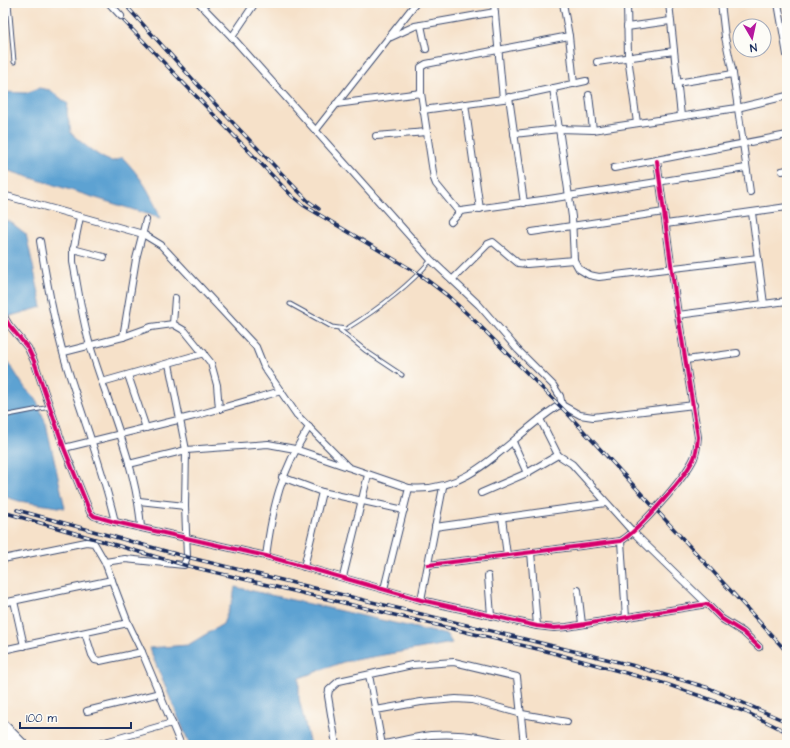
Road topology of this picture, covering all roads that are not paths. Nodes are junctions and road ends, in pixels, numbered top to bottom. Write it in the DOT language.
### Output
graph roads {
  1 [pos="8,3"];
  2 [pos="109,3"];
  3 [pos="199,3"];
  4 [pos="255,3"];
  5 [pos="407,3"];
  6 [pos="494,3"];
  7 [pos="563,3"];
  8 [pos="627,3"];
  9 [pos="668,3"];
  10 [pos="721,3"];
  11 [pos="778,3"];
  12 [pos="415,5"];
  13 [pos="495,12"];
  14 [pos="121,16"];
  15 [pos="670,21"];
  16 [pos="421,25"];
  17 [pos="628,26"];
  18 [pos="569,36"];
  19 [pos="232,37"];
  20 [pos="388,39"];
  21 [pos="426,49"];
  22 [pos="499,50"];
  23 [pos="674,51"];
  24 [pos="787,56"];
  25 [pos="628,57"];
  26 [pos="14,62"];
  27 [pos="597,62"];
  28 [pos="733,74"];
  29 [pos="586,81"];
  30 [pos="677,83"];
  31 [pos="574,84"];
  32 [pos="554,88"];
  33 [pos="421,93"];
  34 [pos="590,95"];
  35 [pos="787,96"];
  36 [pos="506,98"];
  37 [pos="336,104"];
  38 [pos="465,104"];
  39 [pos="737,108"];
  40 [pos="423,110"];
  41 [pos="681,116"];
  42 [pos="637,123"];
  43 [pos="559,129"];
  44 [pos="316,130"];
  45 [pos="593,130"];
  46 [pos="427,132"];
  47 [pos="514,134"];
  48 [pos="787,135"];
  49 [pos="376,136"];
  50 [pos="743,143"];
  51 [pos="657,161"];
  52 [pos="614,168"];
  53 [pos="746,168"];
  54 [pos="660,182"];
  55 [pos="750,192"];
  56 [pos="3,195"];
  57 [pos="569,196"];
  58 [pos="524,203"];
  59 [pos="787,207"];
  60 [pos="480,209"];
  61 [pos="459,212"];
  62 [pos="664,212"];
  63 [pos="752,213"];
  64 [pos="80,217"];
  65 [pos="146,220"];
  66 [pos="451,222"];
  67 [pos="666,224"];
  68 [pos="572,226"];
  69 [pos="532,232"];
  70 [pos="143,234"];
  71 [pos="40,241"];
  72 [pos="73,249"];
  73 [pos="104,257"];
  74 [pos="758,258"];
  75 [pos="431,260"];
  76 [pos="574,260"];
  77 [pos="672,270"];
  78 [pos="453,279"];
  79 [pos="175,298"];
  80 [pos="787,301"];
  81 [pos="290,304"];
  82 [pos="764,304"];
  83 [pos="3,315"];
  84 [pos="678,315"];
  85 [pos="173,324"];
  86 [pos="340,330"];
  87 [pos="123,337"];
  88 [pos="90,346"];
  89 [pos="64,352"];
  90 [pos="204,353"];
  91 [pos="737,353"];
  92 [pos="686,360"];
  93 [pos="169,364"];
  94 [pos="128,375"];
  95 [pos="402,375"];
  96 [pos="102,382"];
  97 [pos="281,391"];
  98 [pos="562,405"];
  99 [pos="694,405"];
  100 [pos="50,407"];
  101 [pos="219,409"];
  102 [pos="3,416"];
  103 [pos="181,419"];
  104 [pos="540,419"];
  105 [pos="309,427"];
  106 [pos="146,428"];
  107 [pos="119,435"];
  108 [pos="92,441"];
  109 [pos="513,442"];
  110 [pos="64,448"];
  111 [pos="295,449"];
  112 [pos="186,450"];
  113 [pos="558,455"];
  114 [pos="129,464"];
  115 [pos="349,468"];
  116 [pos="527,473"];
  117 [pos="368,475"];
  118 [pos="282,477"];
  119 [pos="442,487"];
  120 [pos="409,488"];
  121 [pos="322,492"];
  122 [pos="482,493"];
  123 [pos="362,500"];
  124 [pos="139,501"];
  125 [pos="606,504"];
  126 [pos="185,506"];
  127 [pos="404,510"];
  128 [pos="502,518"];
  129 [pos="115,522"];
  130 [pos="140,527"];
  131 [pos="435,527"];
  132 [pos="633,532"];
  133 [pos="187,538"];
  134 [pos="621,541"];
  135 [pos="532,552"];
  136 [pos="507,555"];
  137 [pos="266,556"];
  138 [pos="3,559"];
  139 [pos="105,562"];
  140 [pos="428,565"];
  141 [pos="304,567"];
  142 [pos="488,576"];
  143 [pos="343,577"];
  144 [pos="112,580"];
  145 [pos="384,589"];
  146 [pos="578,590"];
  147 [pos="421,600"];
  148 [pos="14,601"];
  149 [pos="3,603"];
  150 [pos="707,604"];
  151 [pos="491,616"];
  152 [pos="626,618"];
  153 [pos="128,623"];
  154 [pos="582,624"];
  155 [pos="537,626"];
  156 [pos="85,633"];
  157 [pos="24,646"];
  158 [pos="759,647"];
  159 [pos="3,650"];
  160 [pos="142,652"];
  161 [pos="369,675"];
  162 [pos="160,693"];
  163 [pos="376,710"];
  164 [pos="87,711"];
  165 [pos="522,714"];
  166 [pos="3,722"];
  167 [pos="567,722"];
  168 [pos="172,723"];
  169 [pos="3,730"];
  170 [pos="3,739"];
  171 [pos="9,745"];
  172 [pos="18,745"];
  173 [pos="25,745"];
  174 [pos="95,745"];
  175 [pos="181,745"];
  176 [pos="336,745"];
  177 [pos="381,745"];
  178 [pos="513,745"];
  179 [pos="524,745"];
  1 -- 26 [label="lane"];
  2 -- 14 [label="street"];
  3 -- 19 [label="street"];
  4 -- 19 [label="street"];
  5 -- 12 [label="street"];
  6 -- 13 [label="street"];
  7 -- 18 [label="street"];
  8 -- 17 [label="street"];
  9 -- 15 [label="street"];
  10 -- 28 [label="street"];
  11 -- 24 [label="street"];
  12 -- 20 [label="street"];
  13 -- 16 [label="street"];
  13 -- 22 [label="street"];
  15 -- 17 [label="street"];
  15 -- 23 [label="street"];
  16 -- 20 [label="street"];
  16 -- 21 [label="street"];
  17 -- 25 [label="street"];
  18 -- 22 [label="street"];
  18 -- 31 [label="street"];
  19 -- 44 [label="street"];
  20 -- 37 [label="street"];
  22 -- 33 [label="street"];
  22 -- 36 [label="street"];
  23 -- 25 [label="street"];
  23 -- 30 [label="street"];
  25 -- 27 [label="street"];
  25 -- 42 [label="street"];
  28 -- 30 [label="street"];
  28 -- 39 [label="street"];
  29 -- 31 [label="street"];
  30 -- 41 [label="street"];
  31 -- 32 [label="street"];
  32 -- 36 [label="street"];
  32 -- 43 [label="street"];
  33 -- 37 [label="street"];
  33 -- 40 [label="street"];
  34 -- 45 [label="street"];
  35 -- 39 [label="street"];
  36 -- 38 [label="street"];
  36 -- 47 [label="street"];
  37 -- 44 [label="street"];
  38 -- 40 [label="street"];
  38 -- 60 [label="street"];
  39 -- 41 [label="street"];
  39 -- 50 [label="street"];
  40 -- 46 [label="street"];
  41 -- 42 [label="street"];
  42 -- 45 [label="street"];
  43 -- 45 [label="street"];
  43 -- 47 [label="street"];
  43 -- 57 [label="street"];
  44 -- 75 [label="street"];
  46 -- 49 [label="street"];
  46 -- 61 [label="street"];
  47 -- 58 [label="street"];
  48 -- 50 [label="street"];
  50 -- 51 [label="street"];
  50 -- 53 [label="street"];
  51 -- 52 [label="street"];
  51 -- 54 [label="street"];
  53 -- 54 [label="street"];
  53 -- 55 [label="street"];
  54 -- 57 [label="street"];
  54 -- 62 [label="street"];
  56 -- 64 [label="street"];
  57 -- 58 [label="street"];
  57 -- 68 [label="street"];
  58 -- 60 [label="street"];
  59 -- 63 [label="street"];
  60 -- 61 [label="street"];
  61 -- 66 [label="street"];
  62 -- 67 [label="street"];
  62 -- 68 [label="street"];
  63 -- 67 [label="street"];
  63 -- 74 [label="street"];
  64 -- 70 [label="street"];
  64 -- 72 [label="street"];
  65 -- 70 [label="street"];
  67 -- 77 [label="street"];
  68 -- 69 [label="street"];
  68 -- 76 [label="street"];
  70 -- 87 [label="street"];
  70 -- 97 [label="street"];
  71 -- 89 [label="street"];
  72 -- 73 [label="street"];
  72 -- 88 [label="street"];
  74 -- 77 [label="street"];
  74 -- 82 [label="street"];
  75 -- 78 [label="street"];
  75 -- 86 [label="lane"];
  76 -- 77 [label="street"];
  76 -- 78 [label="street"];
  77 -- 84 [label="street"];
  78 -- 98 [label="street"];
  79 -- 85 [label="street"];
  80 -- 82 [label="street"];
  81 -- 86 [label="lane"];
  82 -- 84 [label="street"];
  83 -- 100 [label="street"];
  84 -- 92 [label="street"];
  85 -- 87 [label="street"];
  85 -- 90 [label="street"];
  86 -- 95 [label="lane"];
  87 -- 88 [label="street"];
  88 -- 89 [label="street"];
  88 -- 96 [label="street"];
  89 -- 108 [label="street"];
  90 -- 93 [label="street"];
  90 -- 101 [label="street"];
  91 -- 92 [label="street"];
  92 -- 99 [label="street"];
  93 -- 94 [label="street"];
  93 -- 103 [label="street"];
  94 -- 96 [label="street"];
  94 -- 106 [label="street"];
  96 -- 107 [label="street"];
  97 -- 101 [label="street"];
  97 -- 105 [label="street"];
  98 -- 99 [label="street"];
  98 -- 104 [label="street"];
  99 -- 132 [label="street"];
  100 -- 102 [label="lane"];
  100 -- 110 [label="street"];
  101 -- 103 [label="street"];
  103 -- 106 [label="street"];
  103 -- 112 [label="street"];
  104 -- 109 [label="street"];
  104 -- 113 [label="street"];
  105 -- 111 [label="street"];
  105 -- 115 [label="street"];
  106 -- 107 [label="street"];
  107 -- 108 [label="street"];
  107 -- 114 [label="street"];
  108 -- 110 [label="street"];
  108 -- 129 [label="street"];
  109 -- 116 [label="street"];
  109 -- 119 [label="street"];
  110 -- 129 [label="street"];
  111 -- 112 [label="street"];
  111 -- 115 [label="street"];
  111 -- 118 [label="street"];
  112 -- 114 [label="street"];
  112 -- 126 [label="street"];
  113 -- 116 [label="street"];
  113 -- 125 [label="street"];
  114 -- 124 [label="street"];
  115 -- 117 [label="street"];
  116 -- 122 [label="street"];
  117 -- 120 [label="street"];
  117 -- 123 [label="street"];
  118 -- 121 [label="street"];
  118 -- 137 [label="street"];
  119 -- 120 [label="street"];
  119 -- 131 [label="street"];
  120 -- 127 [label="street"];
  121 -- 123 [label="street"];
  121 -- 141 [label="street"];
  123 -- 127 [label="street"];
  123 -- 143 [label="street"];
  124 -- 126 [label="street"];
  124 -- 130 [label="street"];
  125 -- 128 [label="street"];
  125 -- 132 [label="street"];
  126 -- 133 [label="street"];
  127 -- 145 [label="street"];
  128 -- 131 [label="street"];
  128 -- 136 [label="street"];
  129 -- 130 [label="street"];
  130 -- 133 [label="street"];
  131 -- 140 [label="street"];
  132 -- 134 [label="street"];
  132 -- 150 [label="street"];
  133 -- 137 [label="street"];
  133 -- 139 [label="street"];
  134 -- 135 [label="street"];
  134 -- 152 [label="street"];
  135 -- 136 [label="street"];
  135 -- 155 [label="street"];
  136 -- 140 [label="street"];
  137 -- 141 [label="street"];
  138 -- 139 [label="street"];
  139 -- 144 [label="street"];
  140 -- 147 [label="street"];
  141 -- 143 [label="street"];
  142 -- 151 [label="street"];
  143 -- 145 [label="street"];
  144 -- 148 [label="street"];
  144 -- 153 [label="street"];
  145 -- 147 [label="street"];
  146 -- 154 [label="street"];
  147 -- 151 [label="street"];
  148 -- 149 [label="street"];
  148 -- 157 [label="street"];
  150 -- 152 [label="street"];
  150 -- 158 [label="street"];
  151 -- 155 [label="street"];
  152 -- 154 [label="street"];
  153 -- 156 [label="street"];
  153 -- 160 [label="street"];
  154 -- 155 [label="street"];
  156 -- 157 [label="street"];
  156 -- 160 [label="street"];
  157 -- 159 [label="street"];
  160 -- 162 [label="street"];
  161 -- 163 [label="street"];
  161 -- 165 [label="street"];
  161 -- 176 [label="street"];
  162 -- 164 [label="street"];
  162 -- 168 [label="street"];
  163 -- 165 [label="street"];
  163 -- 177 [label="street"];
  165 -- 167 [label="street"];
  165 -- 179 [label="street"];
  166 -- 173 [label="street"];
  168 -- 174 [label="street"];
  168 -- 175 [label="street"];
  169 -- 172 [label="main road"];
  170 -- 171 [label="street"];
  177 -- 178 [label="street"];
}
